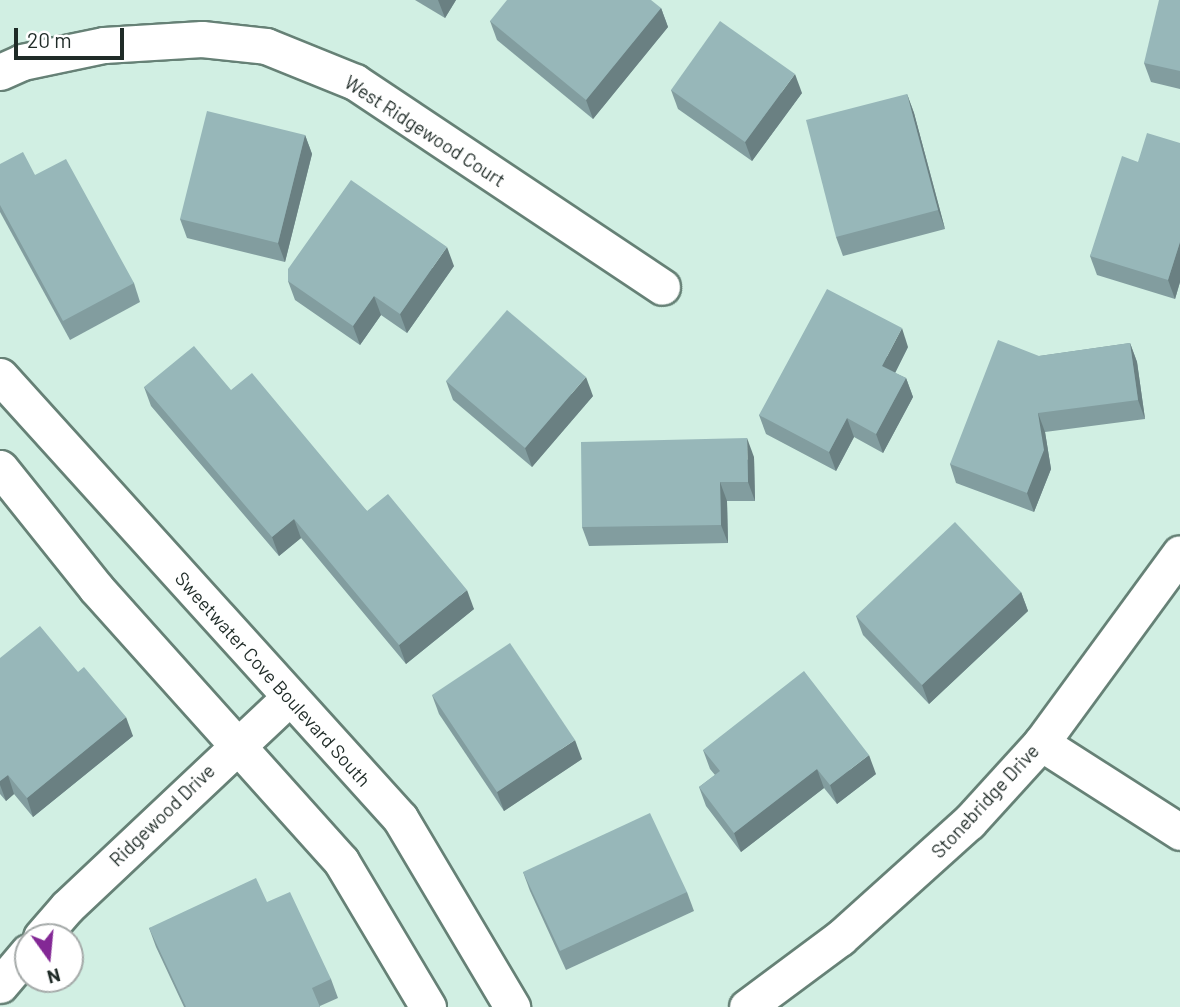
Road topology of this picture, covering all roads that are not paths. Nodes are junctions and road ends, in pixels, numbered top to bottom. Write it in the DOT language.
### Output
graph roads {
  1 [pos="0,72"];
  2 [pos="662,287"];
  3 [pos="0,376"];
  4 [pos="0,468"];
  5 [pos="1180,553"];
  6 [pos="288,699"];
  7 [pos="1041,743"];
  8 [pos="234,747"];
  9 [pos="1180,832"];
  10 [pos="55,923"];
  11 [pos="14,968"];
  12 [pos="0,985"];
  13 [pos="428,1007"];
  14 [pos="512,1007"];
  15 [pos="747,1007"];
  1 -- 2 [label="street, West Ridgewood Court"];
  3 -- 6 [label="street, Sweetwater Cove Boulevard South"];
  4 -- 8 [label="street"];
  5 -- 7 [label="street, Stonebridge Drive"];
  6 -- 8 [label="street, Ridgewood Drive"];
  6 -- 14 [label="street, Sweetwater Cove Boulevard South"];
  7 -- 9 [label="street"];
  7 -- 15 [label="street, Stonebridge Drive"];
  8 -- 10 [label="street, Ridgewood Drive"];
  8 -- 13 [label="street"];
  11 -- 12 [label="street"];
}
